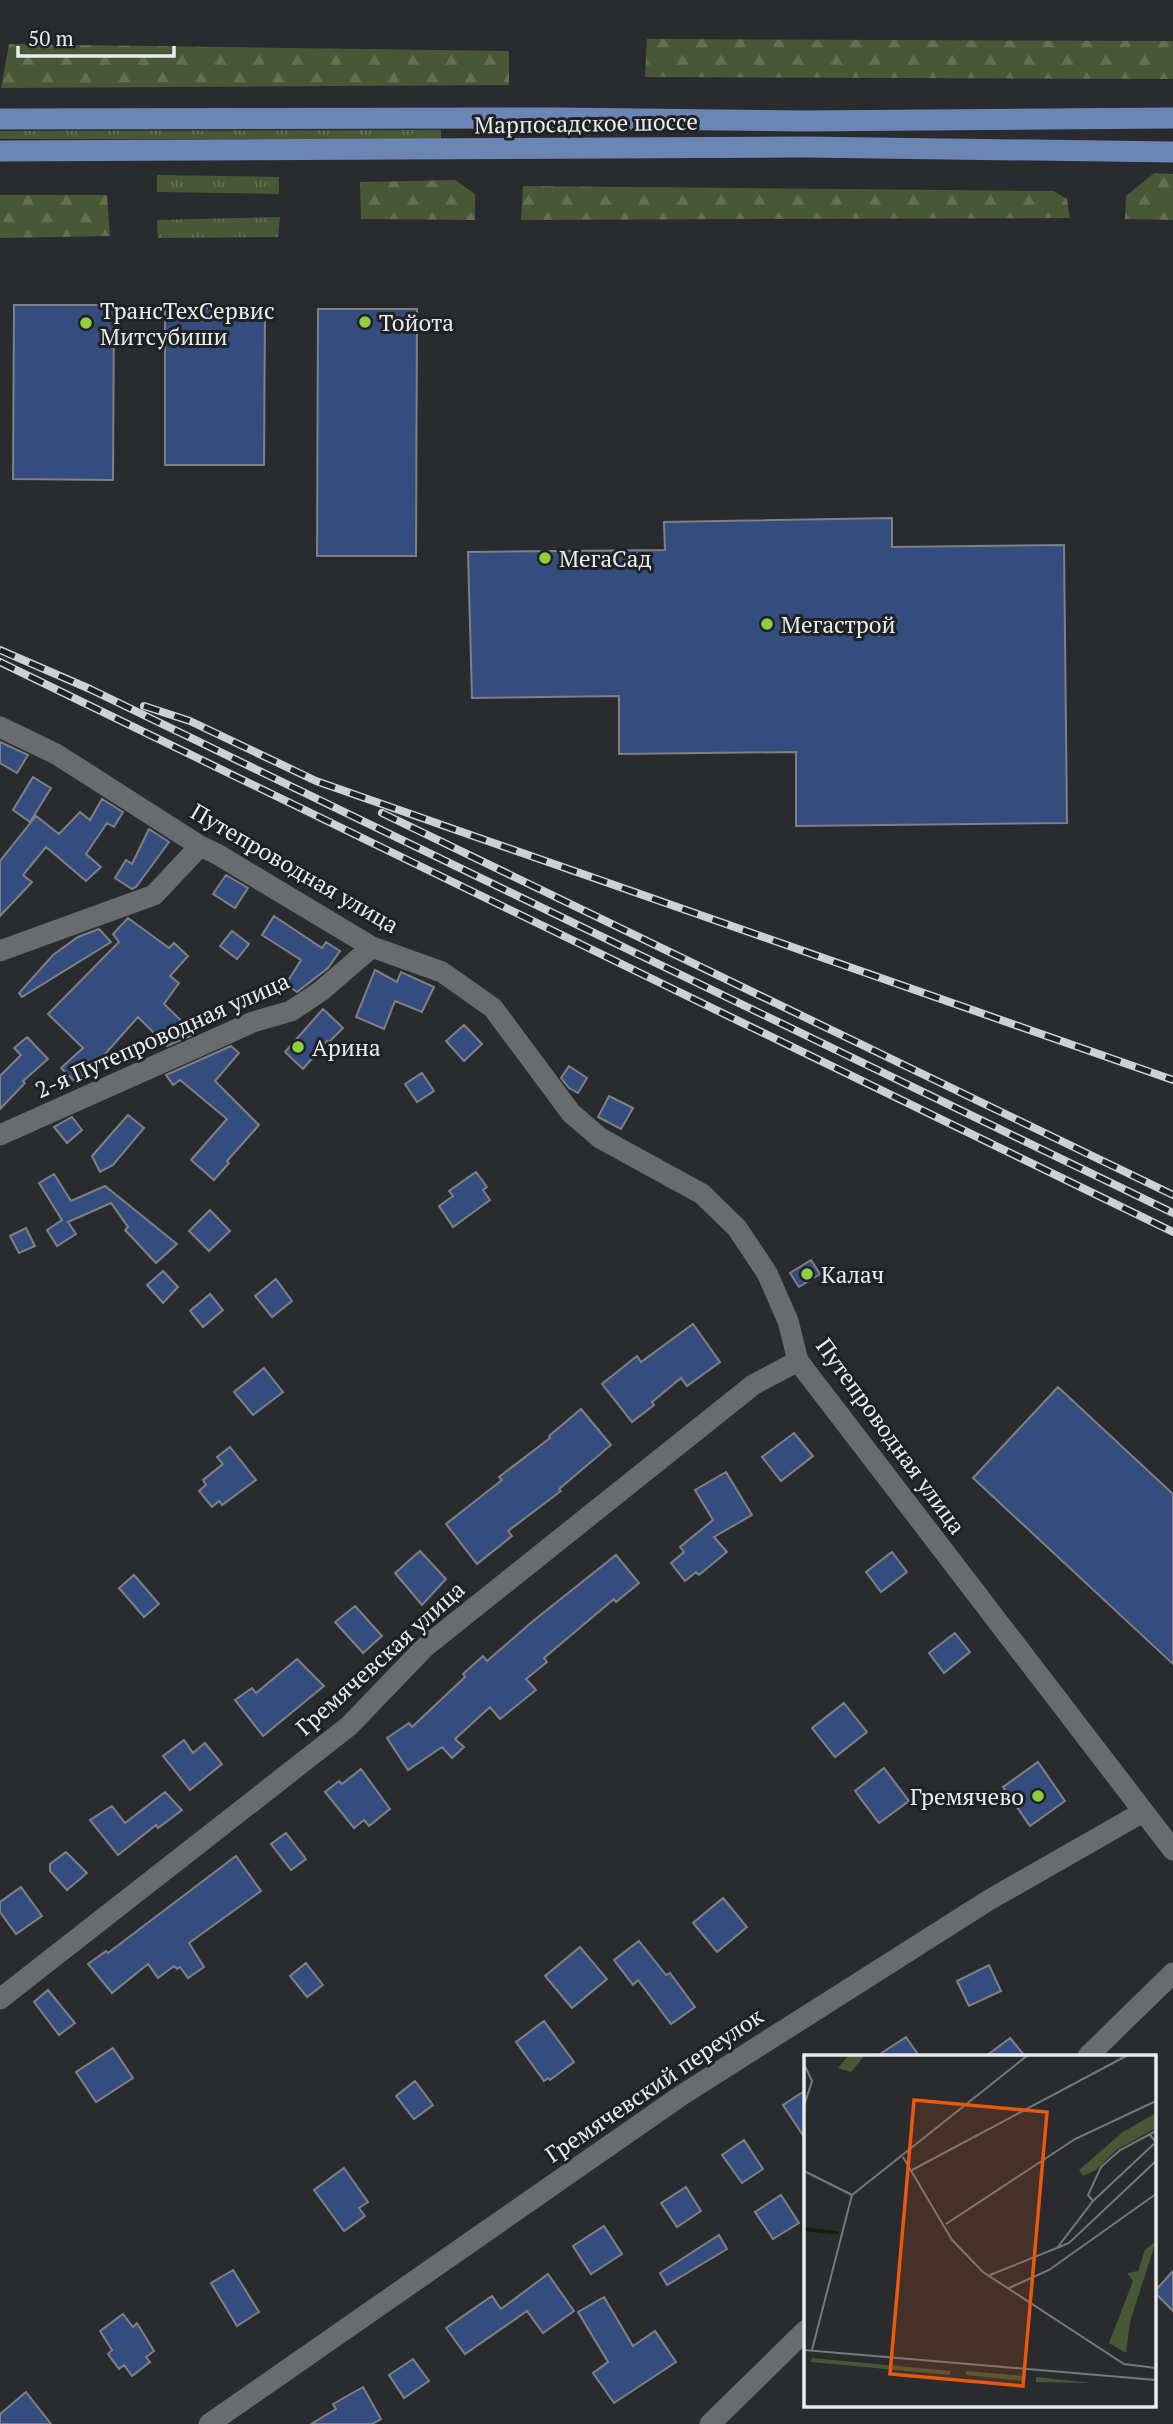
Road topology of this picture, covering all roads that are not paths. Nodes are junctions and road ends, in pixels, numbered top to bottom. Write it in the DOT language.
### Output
graph roads {
  1 [pos="1084,118"];
  2 [pos="1173,118"];
  3 [pos="0,119"];
  4 [pos="0,151"];
  5 [pos="1084,152"];
  6 [pos="1173,152"];
  7 [pos="0,727"];
  8 [pos="200,846"];
  9 [pos="372,947"];
  10 [pos="0,951"];
  11 [pos="0,1136"];
  12 [pos="798,1361"];
  13 [pos="1143,1812"];
  14 [pos="1173,1850"];
  15 [pos="1173,1973"];
  16 [pos="0,1998"];
  17 [pos="1089,2055"];
  18 [pos="804,2332"];
  19 [pos="209,2424"];
  20 [pos="710,2424"];
  1 -- 2 [label="main road, Марпосадское шоссе"];
  1 -- 3 [label="main road, Марпосадское шоссе"];
  1 -- 5 [label="main road"];
  4 -- 5 [label="main road, Марпосадское шоссе"];
  5 -- 6 [label="main road, Марпосадское шоссе"];
  7 -- 8 [label="street, Путепроводная улица"];
  8 -- 9 [label="street, Путепроводная улица"];
  8 -- 10 [label="street"];
  9 -- 11 [label="street, 2-я Путепроводная улица"];
  9 -- 12 [label="street, Путепроводная улица"];
  12 -- 13 [label="street, Путепроводная улица"];
  12 -- 16 [label="street, Гремячевская улица"];
  13 -- 14 [label="street, Путепроводная улица"];
  13 -- 19 [label="street, Гремячевский переулок"];
  15 -- 17 [label="street"];
  18 -- 20 [label="street"];
}
